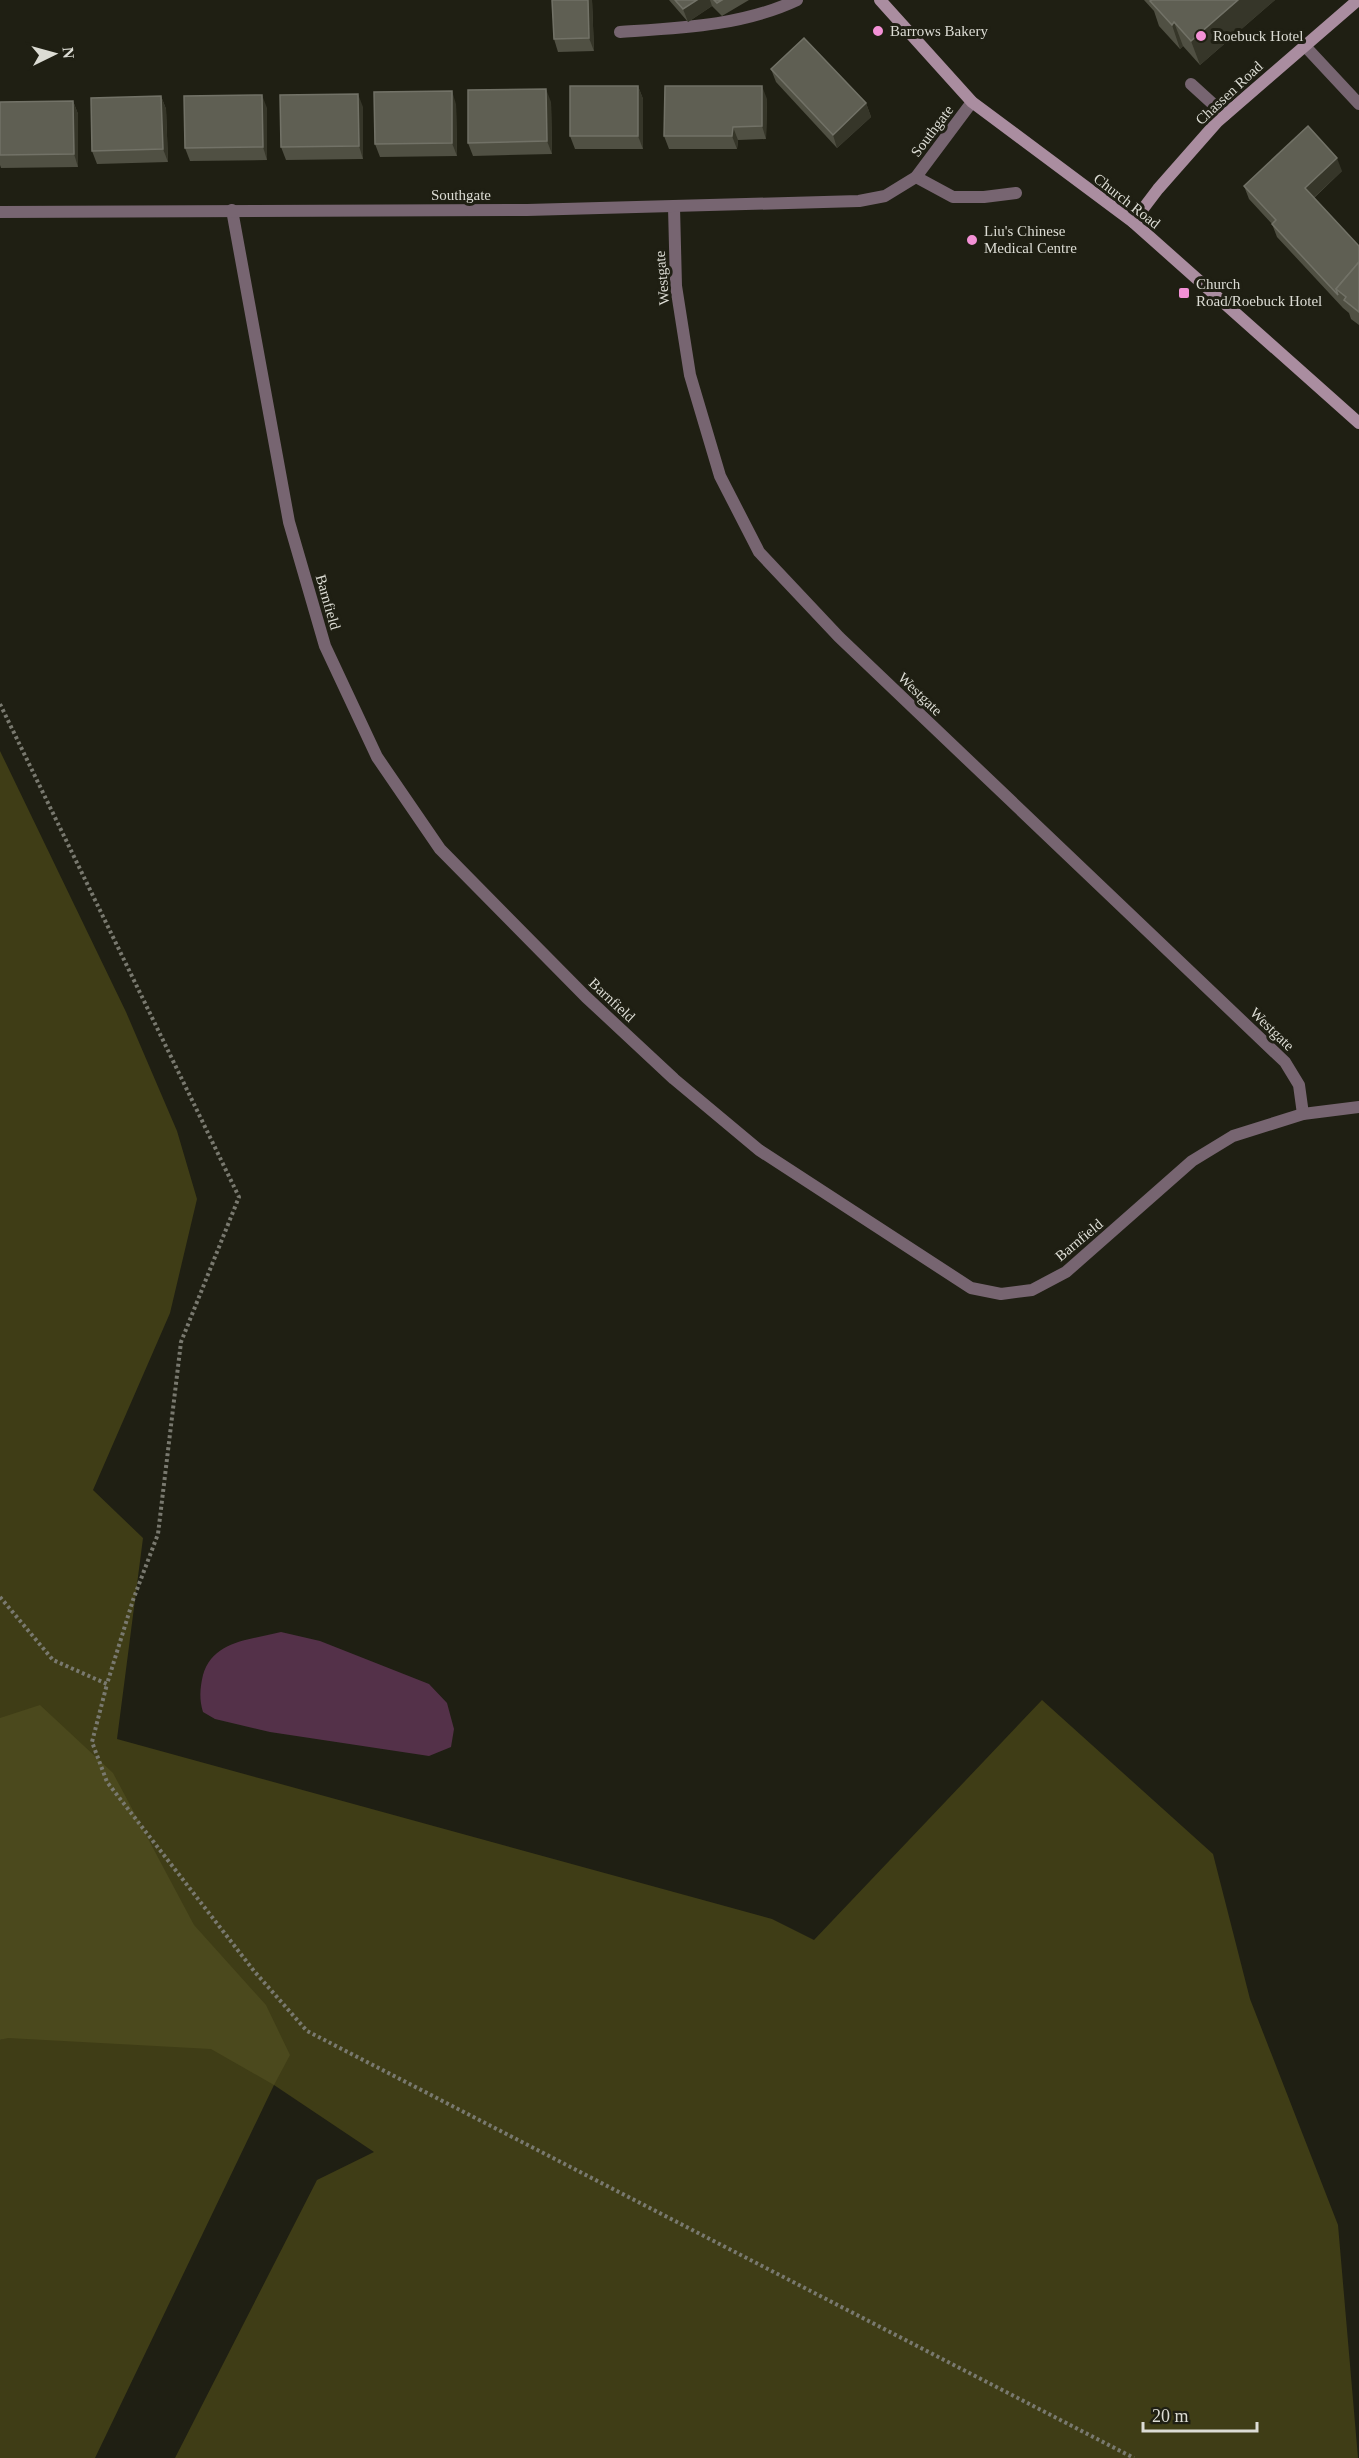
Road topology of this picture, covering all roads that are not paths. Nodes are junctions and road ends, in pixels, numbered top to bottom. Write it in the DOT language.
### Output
graph roads {
  1 [pos="797,0"];
  2 [pos="880,0"];
  3 [pos="1358,0"];
  4 [pos="620,32"];
  5 [pos="1304,45"];
  6 [pos="1191,84"];
  7 [pos="972,102"];
  8 [pos="1359,104"];
  9 [pos="1225,115"];
  10 [pos="916,177"];
  11 [pos="1016,192"];
  12 [pos="674,207"];
  13 [pos="232,210"];
  14 [pos="0,212"];
  15 [pos="1133,222"];
  16 [pos="1359,423"];
  17 [pos="1359,1107"];
  18 [pos="1303,1114"];
  1 -- 4 [label="street"];
  2 -- 7 [label="main road, Church Road"];
  3 -- 5 [label="main road, Chassen Road"];
  5 -- 8 [label="street"];
  5 -- 9 [label="main road, Chassen Road"];
  6 -- 9 [label="street"];
  7 -- 10 [label="street, Southgate"];
  7 -- 15 [label="main road, Church Road"];
  9 -- 15 [label="main road, Chassen Road"];
  10 -- 11 [label="street, Southgate"];
  10 -- 12 [label="street, Southgate"];
  12 -- 13 [label="street, Southgate"];
  12 -- 18 [label="street, Westgate"];
  13 -- 14 [label="street, Southgate"];
  13 -- 18 [label="street, Barnfield"];
  15 -- 16 [label="main road, Church Road"];
  17 -- 18 [label="street, Barnfield"];
}
